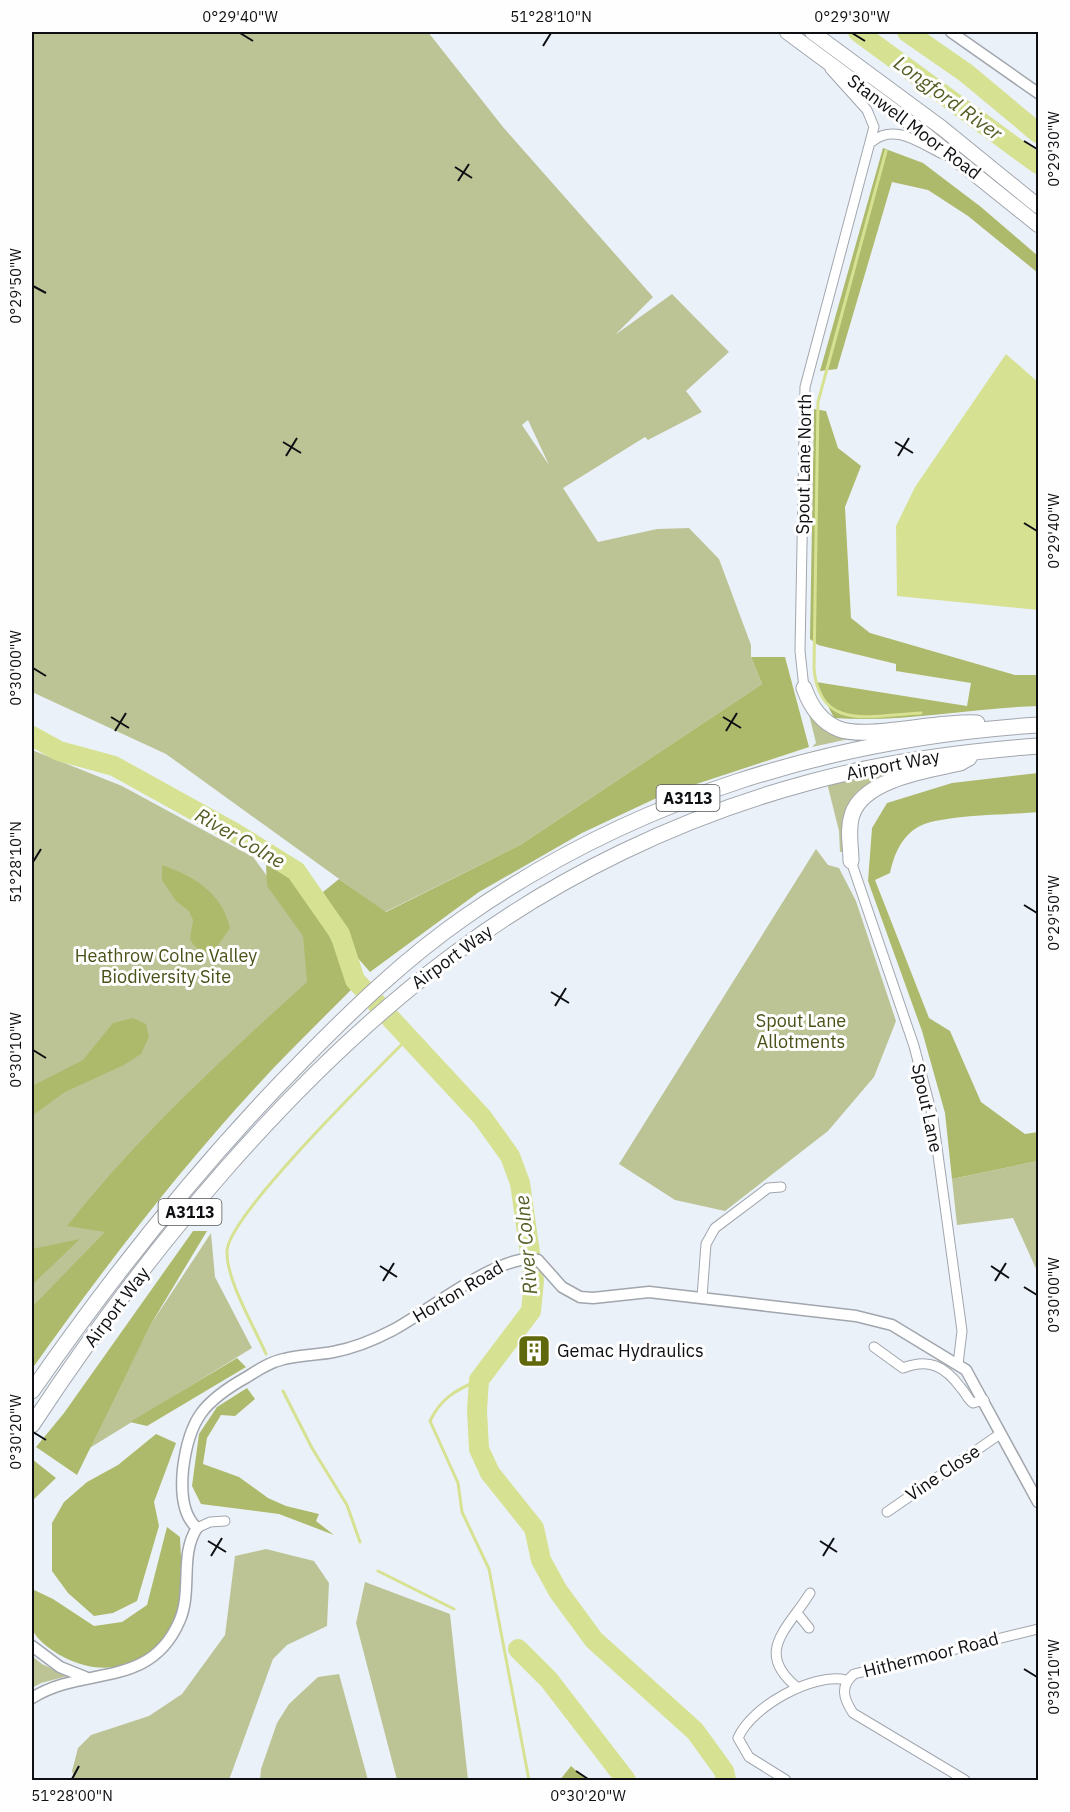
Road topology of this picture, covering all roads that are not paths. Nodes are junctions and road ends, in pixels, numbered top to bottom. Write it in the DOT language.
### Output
graph roads {
  1 [pos="787,32"];
  2 [pos="812,32"];
  3 [pos="951,32"];
  4 [pos="814,52"];
  5 [pos="1038,93"];
  6 [pos="873,141"];
  7 [pos="964,164"];
  8 [pos="1038,206"];
  9 [pos="1038,225"];
  10 [pos="804,688"];
  11 [pos="1038,725"];
  12 [pos="1015,726"];
  13 [pos="1038,746"];
  14 [pos="982,750"];
  15 [pos="851,861"];
  16 [pos="781,1187"];
  17 [pos="702,1297"];
  18 [pos="874,1347"];
  19 [pos="958,1364"];
  20 [pos="32,1391"];
  21 [pos="984,1400"];
  22 [pos="32,1425"];
  23 [pos="1000,1434"];
  24 [pos="888,1497"];
  25 [pos="1038,1503"];
  26 [pos="225,1521"];
  27 [pos="197,1528"];
  28 [pos="810,1593"];
  29 [pos="798,1613"];
  30 [pos="809,1628"];
  31 [pos="1038,1629"];
  32 [pos="32,1646"];
  33 [pos="85,1677"];
  34 [pos="846,1680"];
  35 [pos="798,1688"];
  36 [pos="32,1698"];
  37 [pos="786,1780"];
  38 [pos="964,1780"];
  1 -- 4 [label="main road, Stanwell Moor Road"];
  2 -- 8 [label="main road, Stanwell Moor Road"];
  3 -- 5 [label="street"];
  4 -- 6 [label="street, Spout Lane North"];
  4 -- 7 [label="main road, Stanwell Moor Road"];
  6 -- 7 [label="street"];
  6 -- 10 [label="street, Spout Lane North"];
  7 -- 9 [label="main road, Stanwell Moor Road"];
  10 -- 12 [label="highway"];
  11 -- 12 [label="highway, Airport Way / A3113"];
  12 -- 20 [label="highway, Airport Way / A3113"];
  13 -- 14 [label="highway, Airport Way / A3113"];
  14 -- 15 [label="highway"];
  14 -- 22 [label="highway, Airport Way / A3113"];
  15 -- 19 [label="street, Spout Lane"];
  16 -- 17 [label="street"];
  17 -- 19 [label="street, Horton Road"];
  17 -- 27 [label="street, Horton Road"];
  18 -- 21 [label="street"];
  19 -- 21 [label="street, Horton Road"];
  21 -- 23 [label="street, Horton Road"];
  23 -- 24 [label="street, Vine Close"];
  23 -- 25 [label="street, Horton Road"];
  26 -- 27 [label="street"];
  27 -- 33 [label="street"];
  28 -- 29 [label="street"];
  29 -- 30 [label="street"];
  29 -- 35 [label="street"];
  31 -- 34 [label="street, Hithermoor Road"];
  32 -- 33 [label="street"];
  33 -- 36 [label="street"];
  34 -- 35 [label="street"];
  34 -- 38 [label="street, Hithermoor Road"];
  35 -- 37 [label="street"];
}
